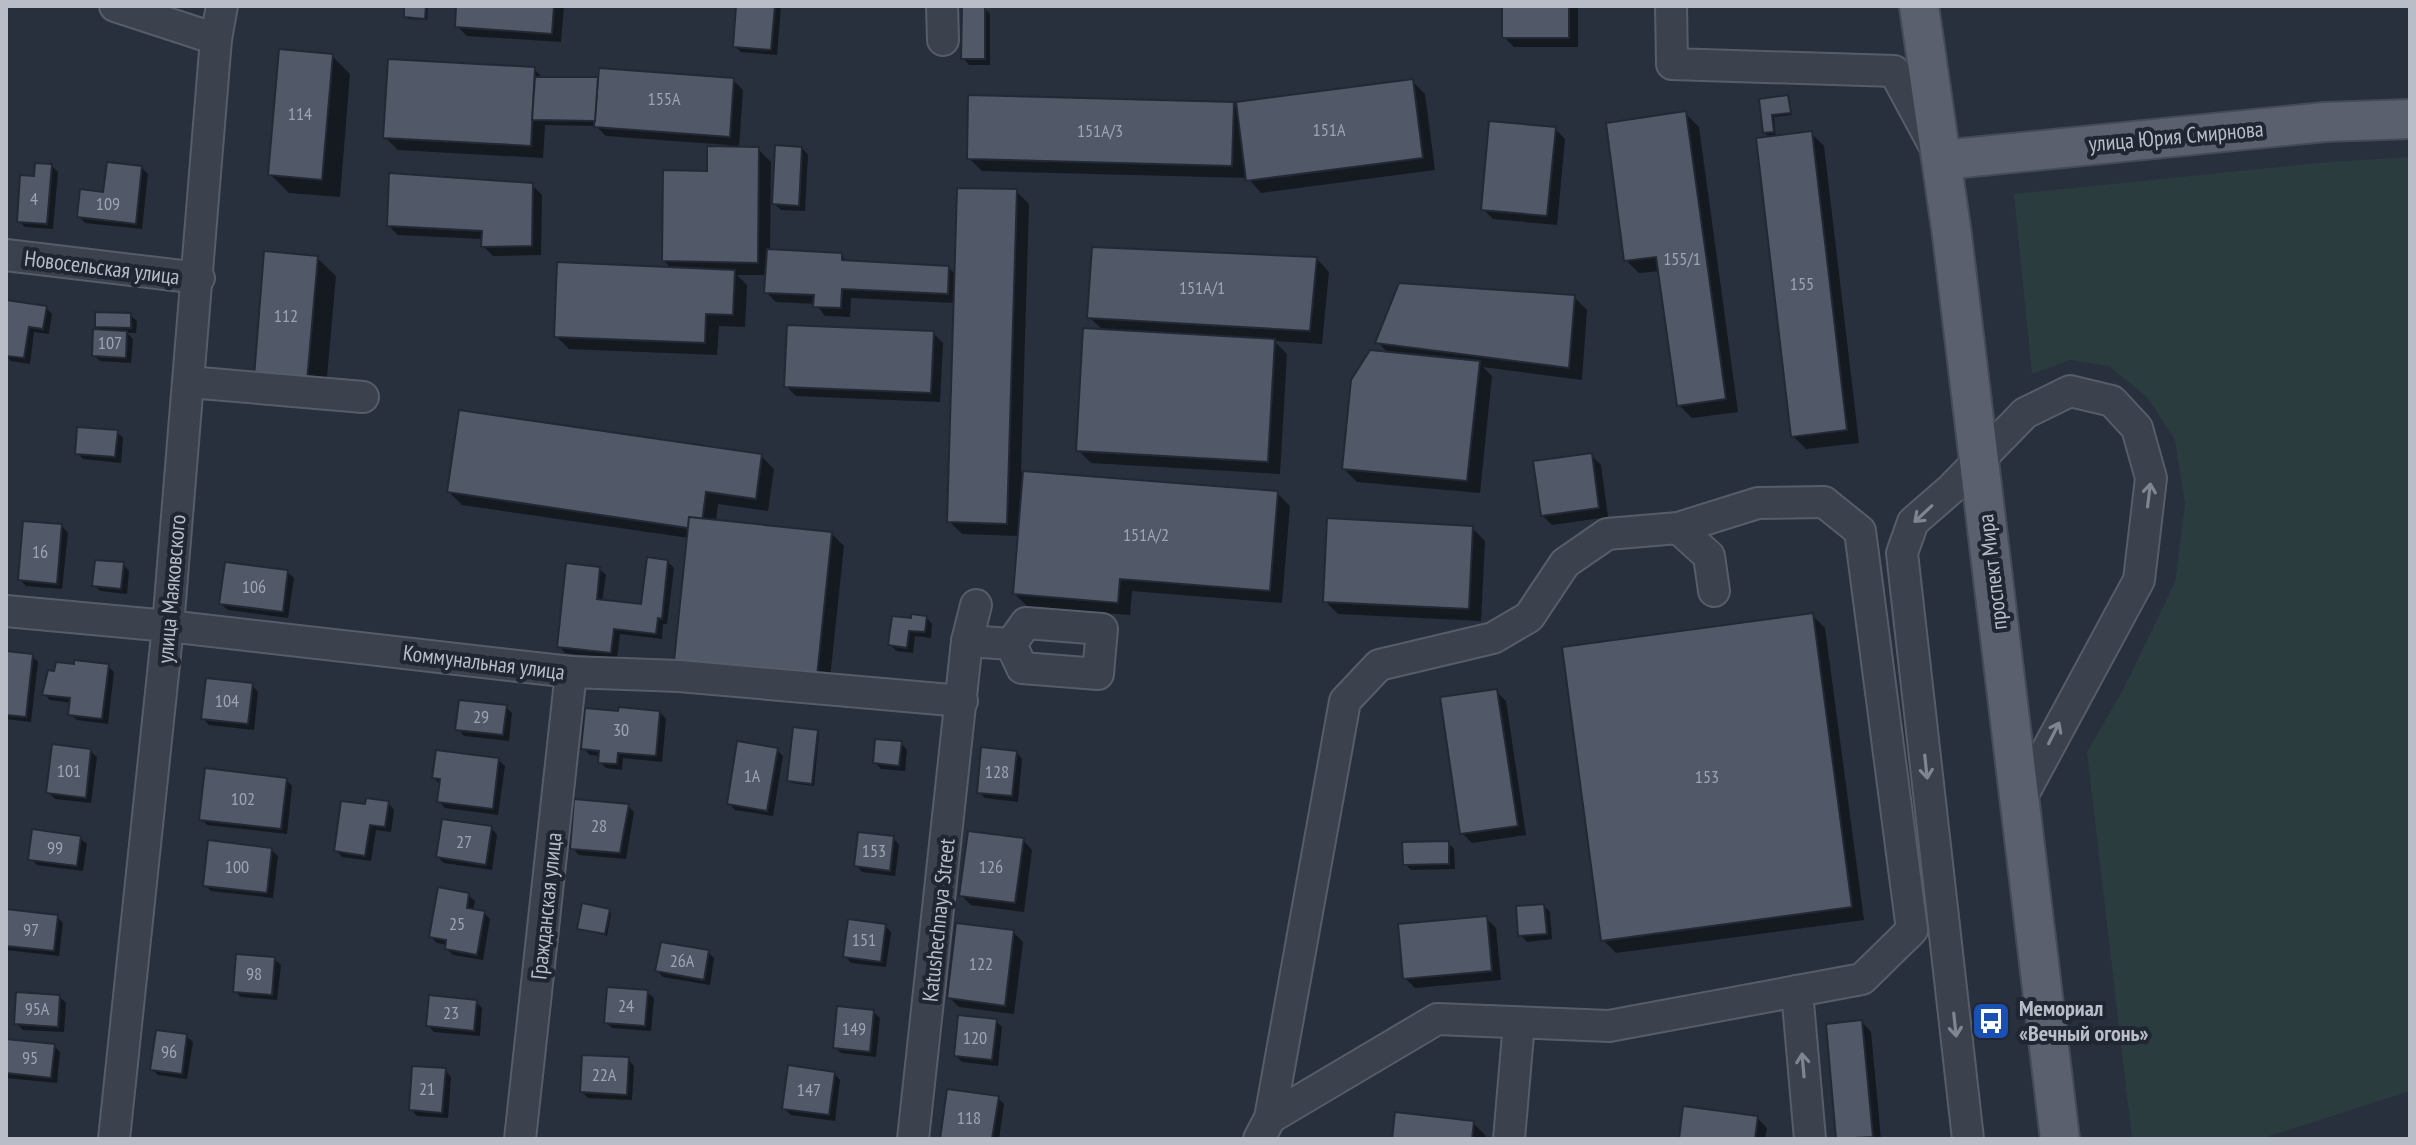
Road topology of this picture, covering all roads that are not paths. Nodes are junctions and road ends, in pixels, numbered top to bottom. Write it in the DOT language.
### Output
graph roads {
  1 [pos="115,6"];
  2 [pos="222,6"];
  3 [pos="942,6"];
  4 [pos="1671,6"];
  5 [pos="1919,6"];
  6 [pos="216,39"];
  7 [pos="943,40"];
  8 [pos="2410,119"];
  9 [pos="1942,160"];
  10 [pos="6,255"];
  11 [pos="199,278"];
  12 [pos="189,382"];
  13 [pos="363,397"];
  14 [pos="1979,461"];
  15 [pos="1678,528"];
  16 [pos="1714,591"];
  17 [pos="976,605"];
  18 [pos="6,611"];
  19 [pos="168,626"];
  20 [pos="967,641"];
  21 [pos="1011,644"];
  22 [pos="571,672"];
  23 [pos="962,701"];
  24 [pos="2019,802"];
  25 [pos="1797,991"];
  26 [pos="1519,1023"];
  27 [pos="1264,1128"];
  28 [pos="114,1139"];
  29 [pos="520,1139"];
  30 [pos="913,1139"];
  31 [pos="1509,1139"];
  32 [pos="1810,1139"];
  33 [pos="1968,1139"];
  34 [pos="2060,1139"];
  1 -- 6 [label="street"];
  2 -- 6 [label="street, улица Маяковского"];
  3 -- 7 [label="street"];
  4 -- 9 [label="street"];
  5 -- 9 [label="main road, проспект Мира"];
  6 -- 11 [label="street, улица Маяковского"];
  8 -- 9 [label="main road, улица Юрия Смирнова"];
  9 -- 14 [label="main road, проспект Мира"];
  10 -- 11 [label="street, Новосельская улица"];
  11 -- 12 [label="street, улица Маяковского"];
  12 -- 13 [label="street"];
  12 -- 19 [label="street, улица Маяковского"];
  14 -- 24 [label="main road, проспект Мира"];
  24 -- 14 [label="street, one-way"];
  14 -- 33 [label="street, one-way"];
  15 -- 16 [label="street"];
  15 -- 25 [label="street"];
  15 -- 27 [label="street"];
  17 -- 20 [label="street, Katushechnaya Street"];
  18 -- 19 [label="street, Коммунальная улица"];
  19 -- 22 [label="street, Коммунальная улица"];
  19 -- 28 [label="street, улица Маяковского"];
  20 -- 21 [label="street"];
  20 -- 23 [label="street, Katushechnaya Street"];
  22 -- 23 [label="street, Коммунальная улица"];
  22 -- 29 [label="street, Гражданская улица"];
  23 -- 30 [label="street, Katushechnaya Street"];
  24 -- 34 [label="main road, проспект Мира"];
  25 -- 26 [label="street"];
  32 -- 25 [label="street, one-way"];
  26 -- 27 [label="street"];
  26 -- 31 [label="street"];
}
